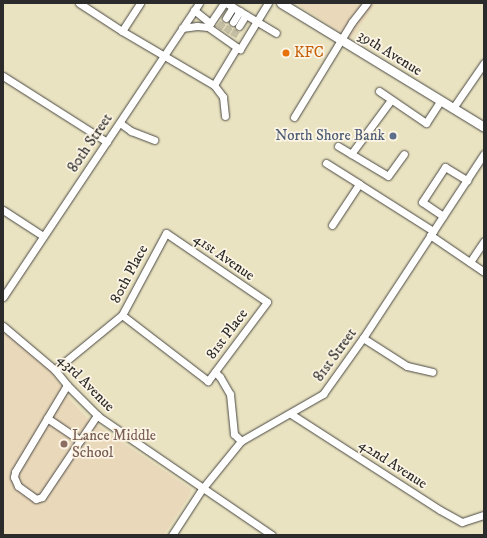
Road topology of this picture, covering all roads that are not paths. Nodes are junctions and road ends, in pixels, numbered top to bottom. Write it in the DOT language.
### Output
graph roads {
  1 [pos="79,3"];
  2 [pos="140,3"];
  3 [pos="199,3"];
  4 [pos="225,3"];
  5 [pos="268,3"];
  6 [pos="282,3"];
  7 [pos="367,3"];
  8 [pos="233,7"];
  9 [pos="194,10"];
  10 [pos="243,13"];
  11 [pos="226,18"];
  12 [pos="256,21"];
  13 [pos="236,24"];
  14 [pos="209,25"];
  15 [pos="182,28"];
  16 [pos="122,31"];
  17 [pos="276,33"];
  18 [pos="341,39"];
  19 [pos="237,47"];
  20 [pos="164,56"];
  21 [pos="484,64"];
  22 [pos="3,76"];
  23 [pos="214,85"];
  24 [pos="379,91"];
  25 [pos="391,100"];
  26 [pos="441,100"];
  27 [pos="453,108"];
  28 [pos="225,116"];
  29 [pos="294,117"];
  30 [pos="120,123"];
  31 [pos="484,127"];
  32 [pos="154,140"];
  33 [pos="107,142"];
  34 [pos="338,146"];
  35 [pos="351,154"];
  36 [pos="404,154"];
  37 [pos="484,154"];
  38 [pos="326,163"];
  39 [pos="467,180"];
  40 [pos="359,184"];
  41 [pos="3,210"];
  42 [pos="443,216"];
  43 [pos="332,225"];
  44 [pos="166,233"];
  45 [pos="431,233"];
  46 [pos="43,236"];
  47 [pos="484,241"];
  48 [pos="470,262"];
  49 [pos="484,272"];
  50 [pos="3,297"];
  51 [pos="267,302"];
  52 [pos="122,316"];
  53 [pos="3,326"];
  54 [pos="363,338"];
  55 [pos="55,370"];
  56 [pos="215,372"];
  57 [pos="432,372"];
  58 [pos="67,385"];
  59 [pos="291,414"];
  60 [pos="97,415"];
  61 [pos="47,418"];
  62 [pos="80,440"];
  63 [pos="241,441"];
  64 [pos="202,489"];
  65 [pos="484,515"];
  66 [pos="172,535"];
  67 [pos="272,535"];
  1 -- 16 [label="street"];
  2 -- 16 [label="street"];
  3 -- 9 [label="street, 80th Street"];
  4 -- 8 [label="street"];
  4 -- 14 [label="street"];
  5 -- 12 [label="street"];
  6 -- 18 [label="main road, 39th Avenue"];
  7 -- 18 [label="street"];
  8 -- 10 [label="street"];
  8 -- 11 [label="street"];
  9 -- 14 [label="street"];
  9 -- 15 [label="street, 80th Street"];
  10 -- 12 [label="street"];
  10 -- 13 [label="street"];
  12 -- 17 [label="street"];
  12 -- 19 [label="street"];
  14 -- 15 [label="street"];
  14 -- 19 [label="street"];
  15 -- 20 [label="street, 80th Street"];
  16 -- 20 [label="street"];
  18 -- 26 [label="main road, 39th Avenue"];
  18 -- 29 [label="street"];
  19 -- 23 [label="street"];
  20 -- 23 [label="street"];
  20 -- 30 [label="street, 80th Street"];
  21 -- 27 [label="street"];
  22 -- 33 [label="street"];
  23 -- 28 [label="street"];
  24 -- 25 [label="street"];
  25 -- 26 [label="street"];
  25 -- 35 [label="street"];
  26 -- 27 [label="main road, 39th Avenue"];
  27 -- 31 [label="main road, 39th Avenue"];
  30 -- 32 [label="street"];
  30 -- 33 [label="street, 80th Street"];
  33 -- 46 [label="street, 80th Street"];
  34 -- 35 [label="street"];
  35 -- 36 [label="street"];
  37 -- 39 [label="street, 81st Street"];
  38 -- 40 [label="street"];
  39 -- 42 [label="street, 81st Street"];
  39 -- 42 [label="street"];
  40 -- 43 [label="street"];
  40 -- 45 [label="street"];
  41 -- 46 [label="street"];
  42 -- 45 [label="street, 81st Street"];
  44 -- 51 [label="street, 41st Avenue"];
  44 -- 52 [label="street, 80th Place"];
  45 -- 48 [label="street"];
  45 -- 54 [label="street, 81st Street"];
  46 -- 50 [label="street, 80th Street"];
  47 -- 48 [label="street"];
  48 -- 49 [label="street"];
  51 -- 56 [label="street, 81st Place"];
  52 -- 55 [label="street, 80th Place"];
  52 -- 56 [label="street, 81st Place"];
  53 -- 55 [label="street, 43rd Avenue"];
  54 -- 57 [label="street"];
  54 -- 59 [label="street, 81st Street"];
  55 -- 58 [label="street, 43rd Avenue"];
  56 -- 63 [label="street"];
  58 -- 60 [label="street, 43rd Avenue"];
  58 -- 61 [label="street"];
  59 -- 63 [label="street, 81st Street"];
  59 -- 65 [label="street, 42nd Avenue"];
  60 -- 62 [label="street"];
  60 -- 64 [label="street, 43rd Avenue"];
  61 -- 62 [label="street"];
  61 -- 62 [label="street"];
  63 -- 64 [label="street, 81st Street"];
  64 -- 66 [label="street, 81st Street"];
  64 -- 67 [label="street, 43rd Avenue"];
}
